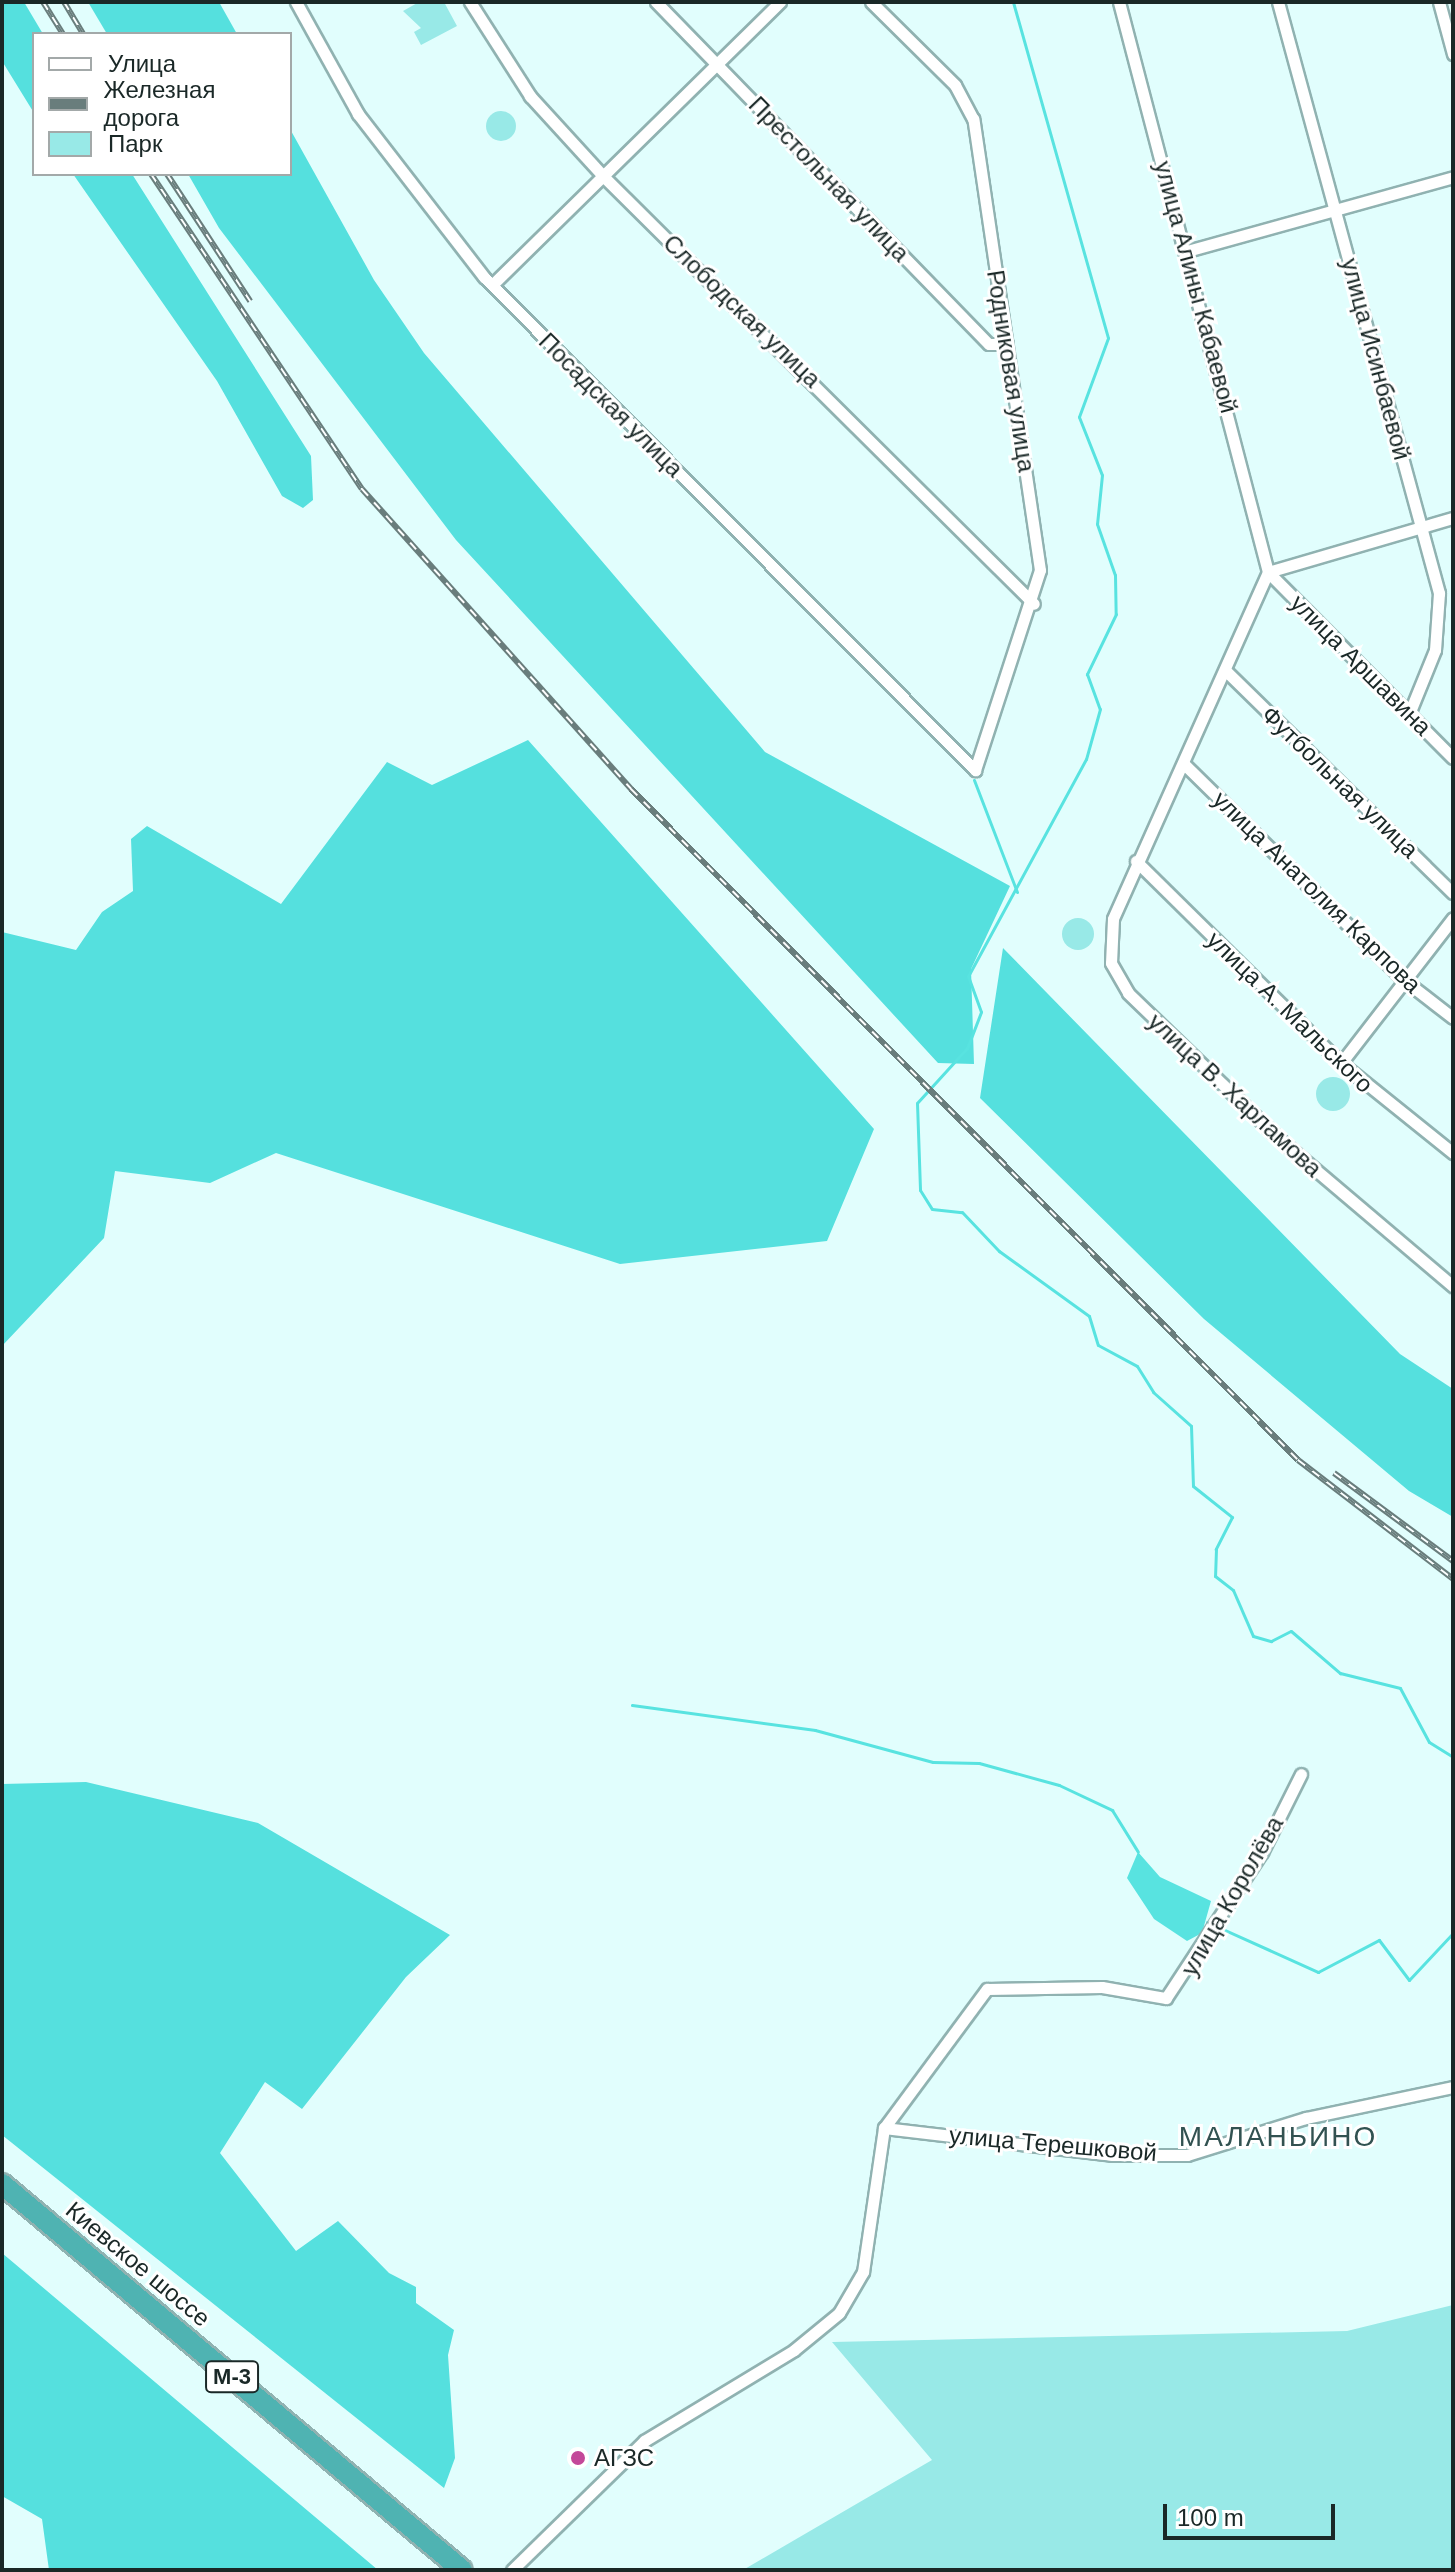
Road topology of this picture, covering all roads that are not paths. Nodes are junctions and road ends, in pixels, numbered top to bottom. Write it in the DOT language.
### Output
graph roads {
  1 [pos="296,2"];
  2 [pos="470,2"];
  3 [pos="656,2"];
  4 [pos="780,2"];
  5 [pos="871,2"];
  6 [pos="1119,2"];
  7 [pos="1278,2"];
  8 [pos="1439,2"];
  9 [pos="1453,54"];
  10 [pos="716,64"];
  11 [pos="603,176"];
  12 [pos="1453,177"];
  13 [pos="1335,212"];
  14 [pos="1187,251"];
  15 [pos="494,283"];
  16 [pos="1007,344"];
  17 [pos="1453,518"];
  18 [pos="1422,527"];
  19 [pos="1268,572"];
  20 [pos="1034,604"];
  21 [pos="1227,672"];
  22 [pos="1409,714"];
  23 [pos="1453,758"];
  24 [pos="1183,763"];
  25 [pos="975,770"];
  26 [pos="1136,861"];
  27 [pos="1453,893"];
  28 [pos="1453,918"];
  29 [pos="1404,980"];
  30 [pos="1453,1018"];
  31 [pos="1341,1063"];
  32 [pos="1453,1153"];
  33 [pos="1453,1286"];
  34 [pos="1301,1774"];
  35 [pos="1453,2087"];
  36 [pos="884,2128"];
  37 [pos="2,2184"];
  38 [pos="462,2570"];
  39 [pos="512,2570"];
  1 -- 15 [label="street, Посадская улица"];
  2 -- 11 [label="street, Слободская улица"];
  3 -- 10 [label="street, Престольная улица"];
  4 -- 10 [label="street"];
  5 -- 16 [label="street, Родниковая улица"];
  6 -- 14 [label="street, улица Алины Кабаевой"];
  7 -- 13 [label="street, улица Исинбаевой"];
  8 -- 9 [label="street"];
  10 -- 11 [label="street"];
  10 -- 16 [label="street, Престольная улица"];
  11 -- 15 [label="street"];
  11 -- 20 [label="street, Слободская улица"];
  12 -- 13 [label="street"];
  13 -- 14 [label="street"];
  13 -- 18 [label="street, улица Исинбаевой"];
  14 -- 19 [label="street, улица Алины Кабаевой"];
  15 -- 25 [label="street, Посадская улица"];
  16 -- 20 [label="street, Родниковая улица"];
  17 -- 18 [label="street"];
  18 -- 19 [label="street"];
  18 -- 22 [label="street, улица Исинбаевой"];
  19 -- 21 [label="street, улица В. Харламова"];
  19 -- 22 [label="street, улица Аршавина"];
  20 -- 25 [label="street, Родниковая улица"];
  21 -- 24 [label="street, улица В. Харламова"];
  21 -- 27 [label="street, Футбольная улица"];
  22 -- 23 [label="street, улица Аршавина"];
  24 -- 26 [label="street, улица В. Харламова"];
  24 -- 29 [label="street, улица Анатолия Карпова"];
  26 -- 31 [label="street, улица А. Мальского"];
  26 -- 33 [label="street, улица В. Харламова"];
  28 -- 29 [label="street"];
  29 -- 30 [label="street, улица Анатолия Карпова"];
  29 -- 31 [label="street"];
  31 -- 32 [label="street, улица А. Мальского"];
  34 -- 36 [label="street, улица Королёва"];
  35 -- 36 [label="street, улица Терешковой"];
  36 -- 39 [label="street"];
  37 -- 38 [label="highway, Киевское шоссе / М-3"];
}
